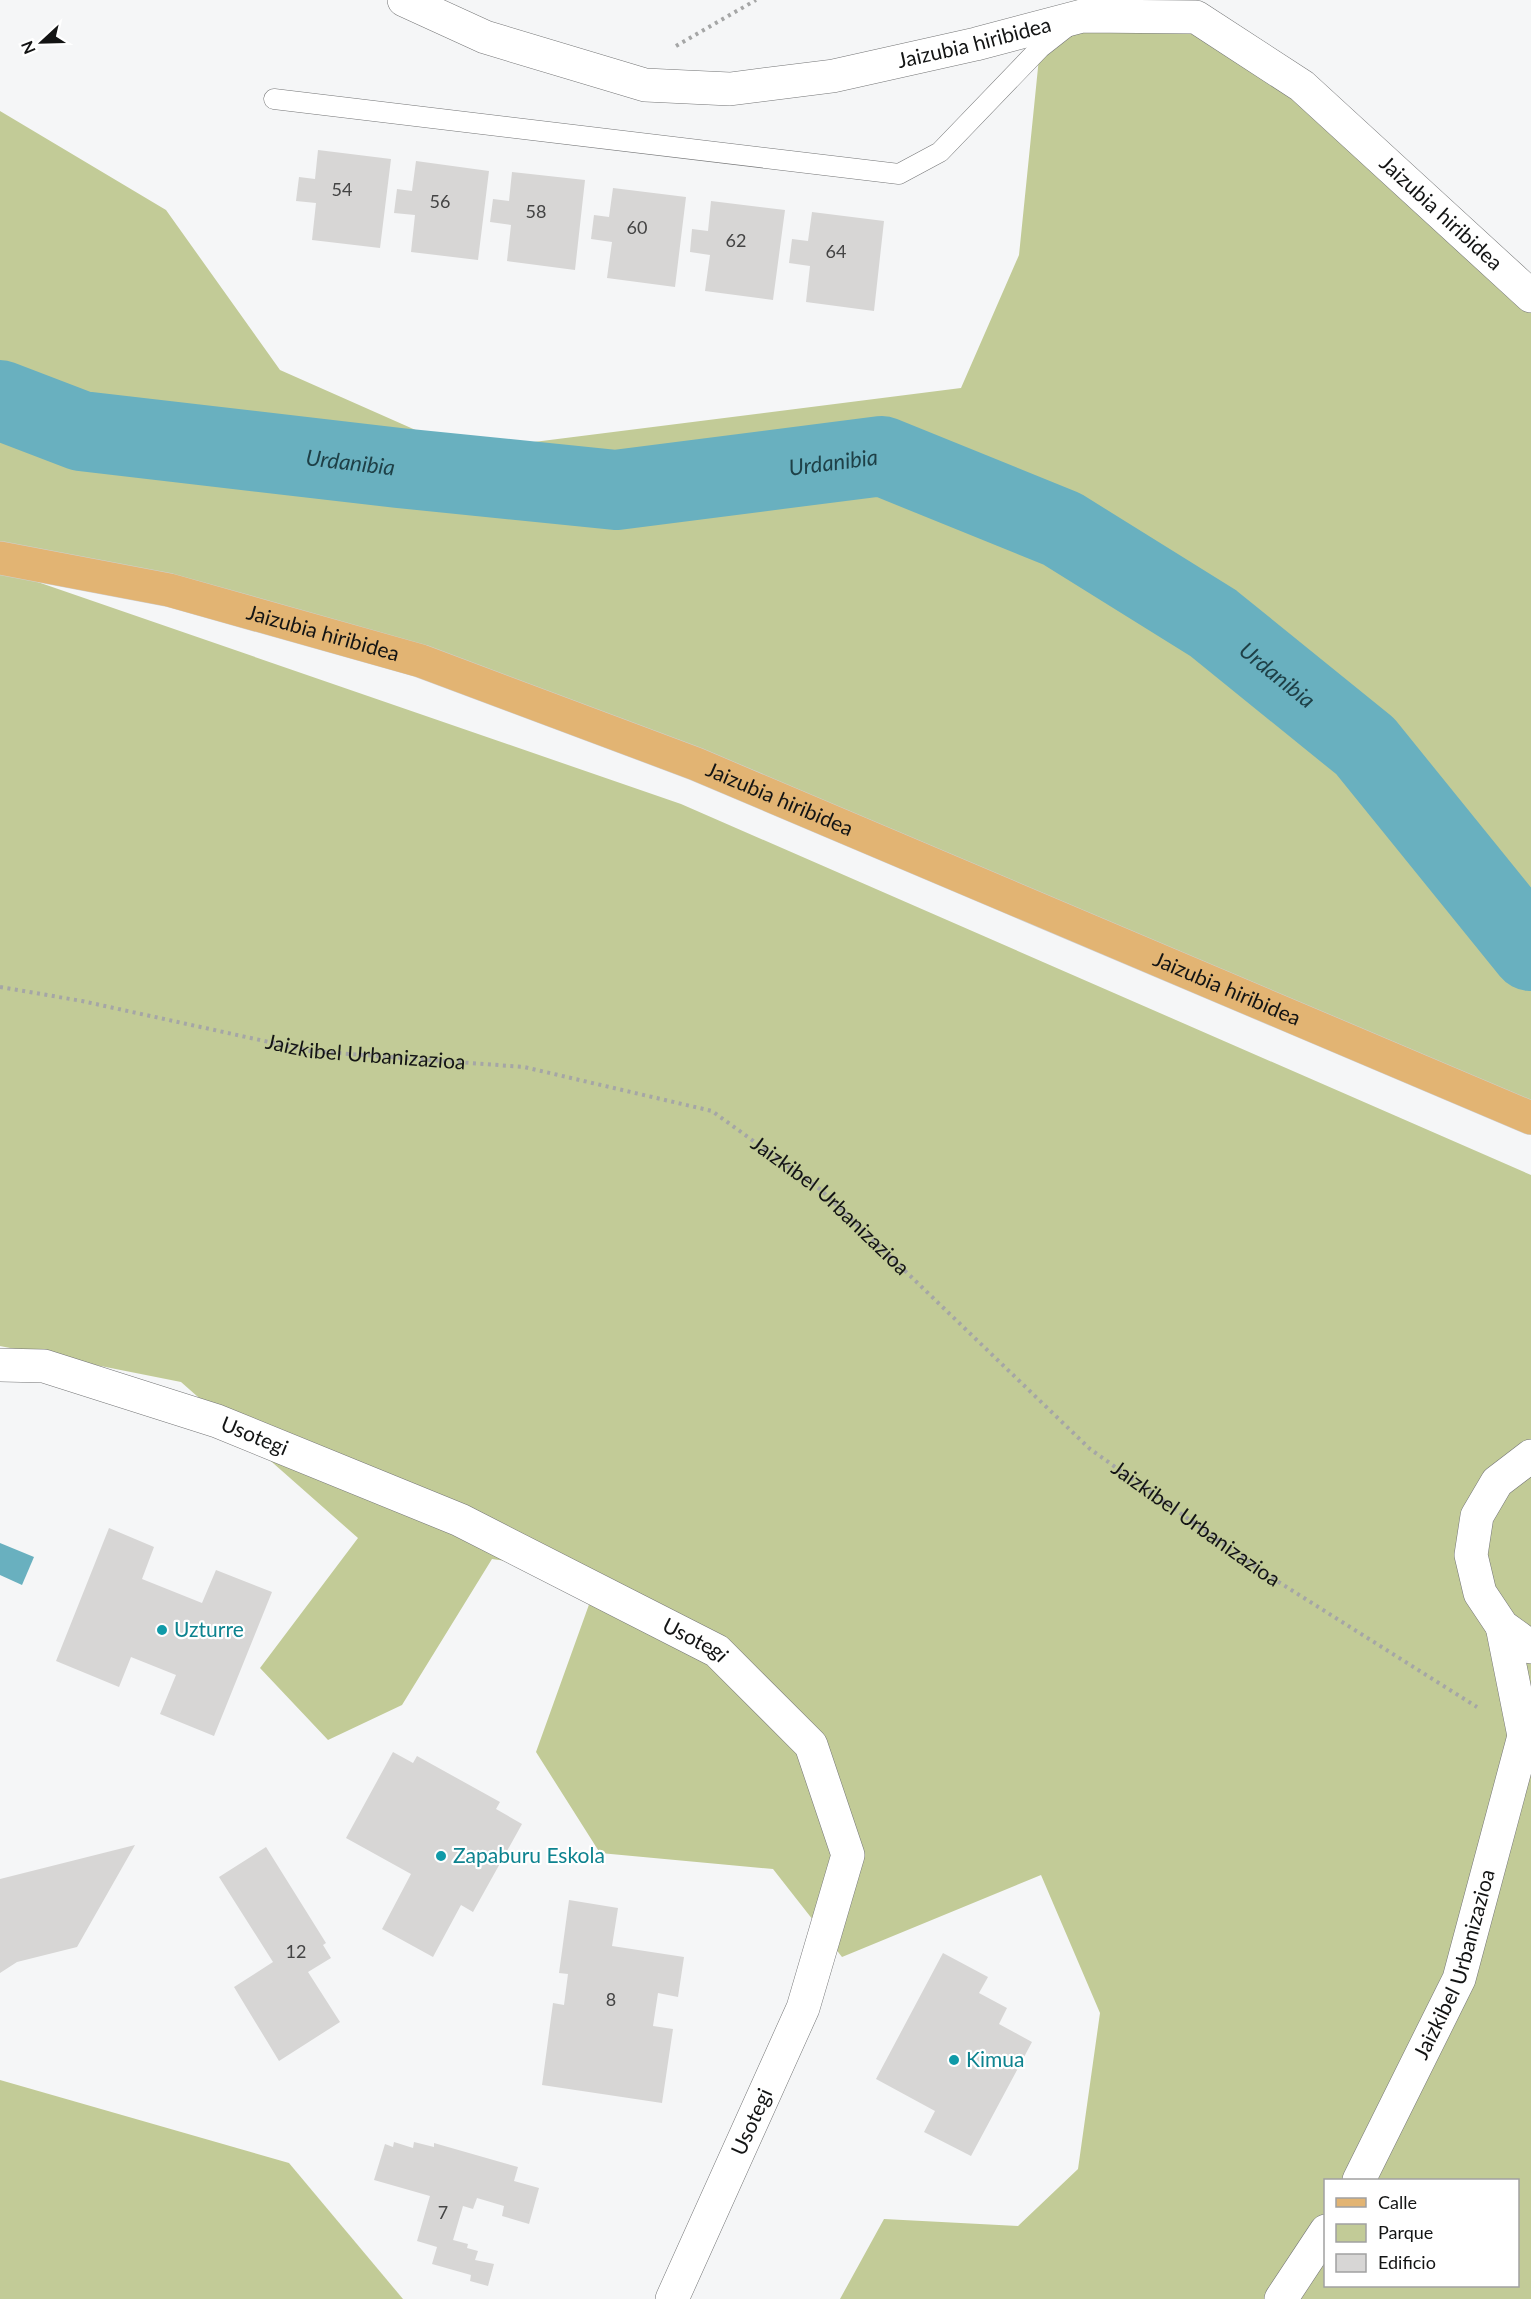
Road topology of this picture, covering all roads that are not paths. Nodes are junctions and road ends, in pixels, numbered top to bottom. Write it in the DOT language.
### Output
graph roads {
  1 [pos="404,0"];
  2 [pos="1082,16"];
  3 [pos="274,99"];
  4 [pos="1531,296"];
  5 [pos="0,558"];
  6 [pos="1531,1118"];
  7 [pos="0,1365"];
  8 [pos="1531,1456"];
  9 [pos="1502,1626"];
  10 [pos="1531,1647"];
  11 [pos="1527,1733"];
  12 [pos="1360,2179"];
  13 [pos="1324,2234"];
  14 [pos="672,2299"];
  15 [pos="1281,2299"];
  1 -- 2 [label="street, Jaizubia hiribidea"];
  2 -- 3 [label="lane"];
  2 -- 4 [label="street, Jaizubia hiribidea"];
  5 -- 6 [label="main road, Jaizubia hiribidea"];
  7 -- 14 [label="street, Usotegi"];
  8 -- 9 [label="street"];
  9 -- 10 [label="street"];
  9 -- 11 [label="street, Jaizkibel Urbanizazioa"];
  11 -- 12 [label="street, Jaizkibel Urbanizazioa"];
  13 -- 15 [label="street"];
}
